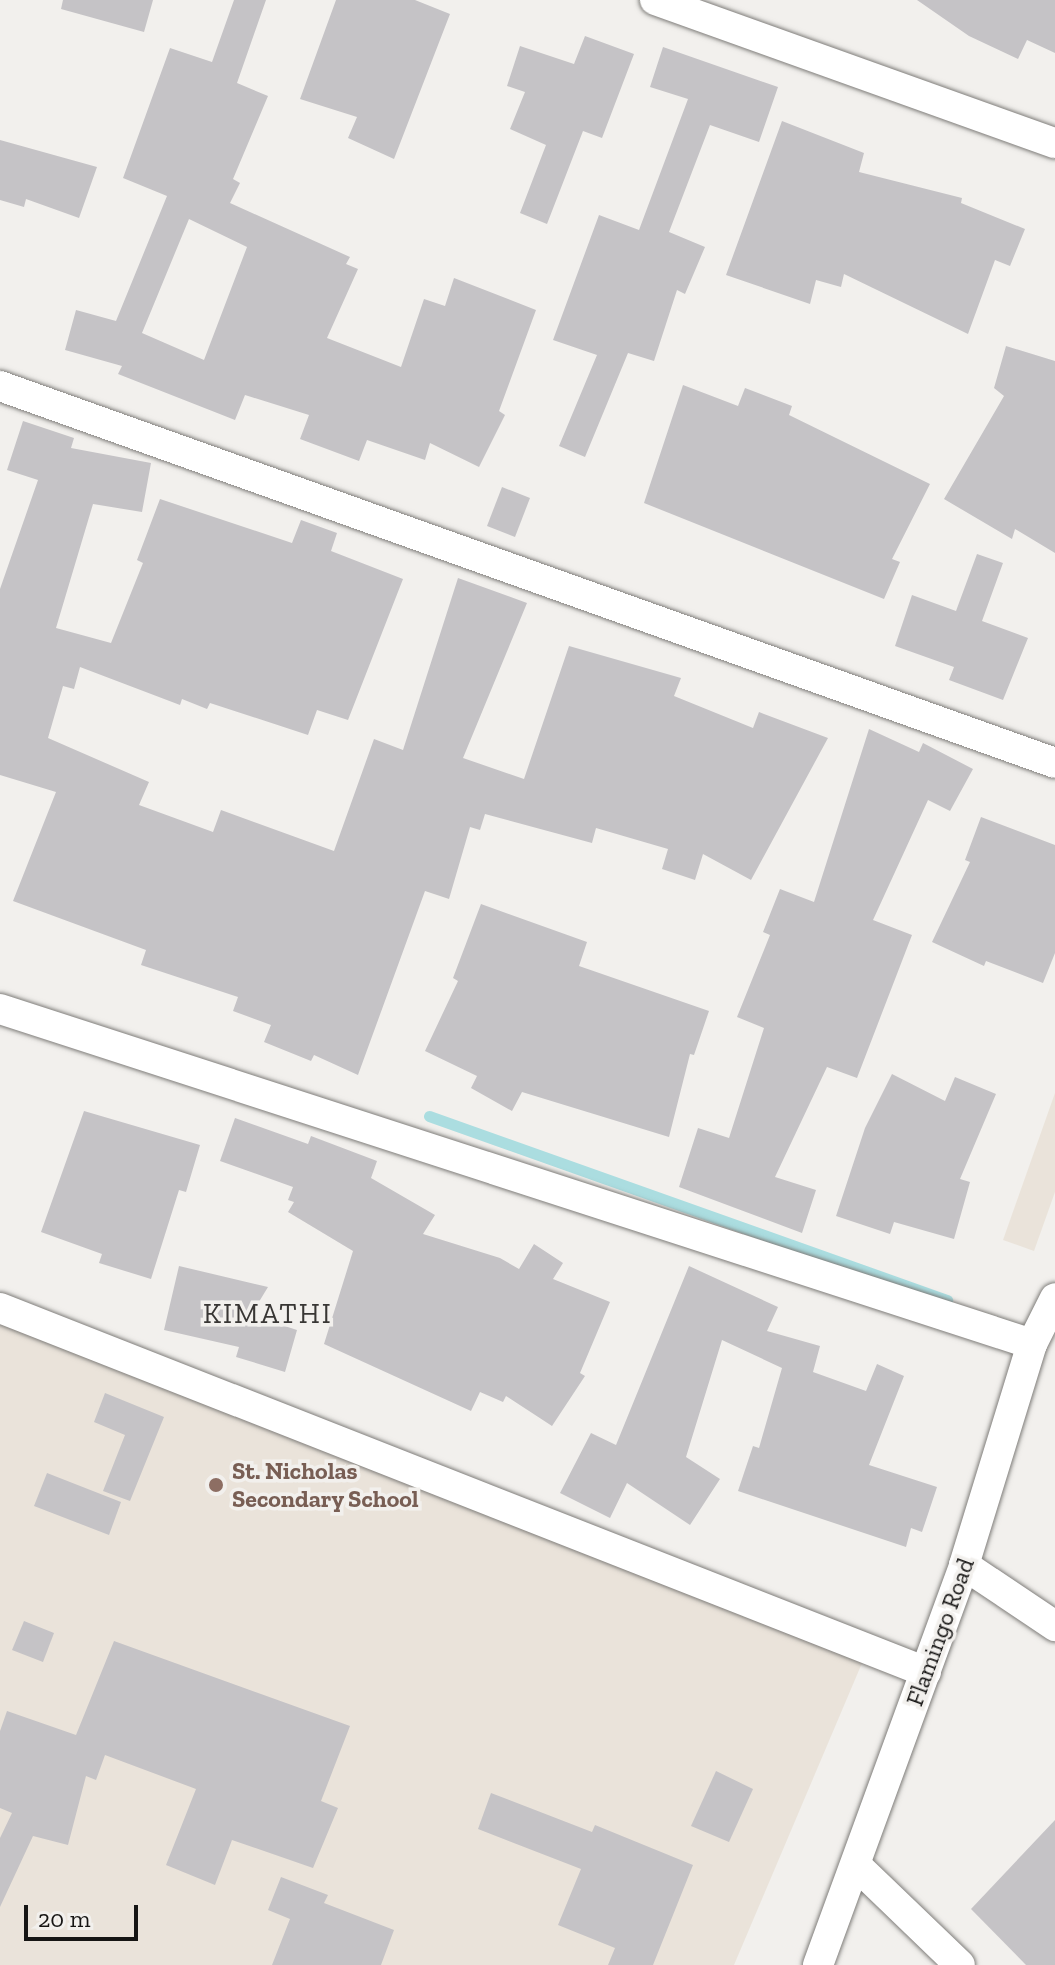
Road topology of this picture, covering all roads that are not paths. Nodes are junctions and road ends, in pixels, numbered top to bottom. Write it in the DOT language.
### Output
graph roads {
  1 [pos="655,0"];
  2 [pos="1055,143"];
  3 [pos="0,386"];
  4 [pos="1055,763"];
  5 [pos="0,1009"];
  6 [pos="1055,1298"];
  7 [pos="0,1308"];
  8 [pos="1032,1344"];
  9 [pos="964,1565"];
  10 [pos="1055,1626"];
  11 [pos="926,1672"];
  12 [pos="856,1865"];
  13 [pos="818,1965"];
  14 [pos="960,1965"];
  1 -- 2 [label="street"];
  3 -- 4 [label="street"];
  5 -- 8 [label="street"];
  6 -- 8 [label="street, Flamingo Road"];
  7 -- 11 [label="street"];
  8 -- 9 [label="street, Flamingo Road"];
  9 -- 10 [label="street"];
  9 -- 11 [label="street, Flamingo Road"];
  11 -- 12 [label="street, Flamingo Road"];
  12 -- 13 [label="street, Flamingo Road"];
  12 -- 14 [label="street"];
}
